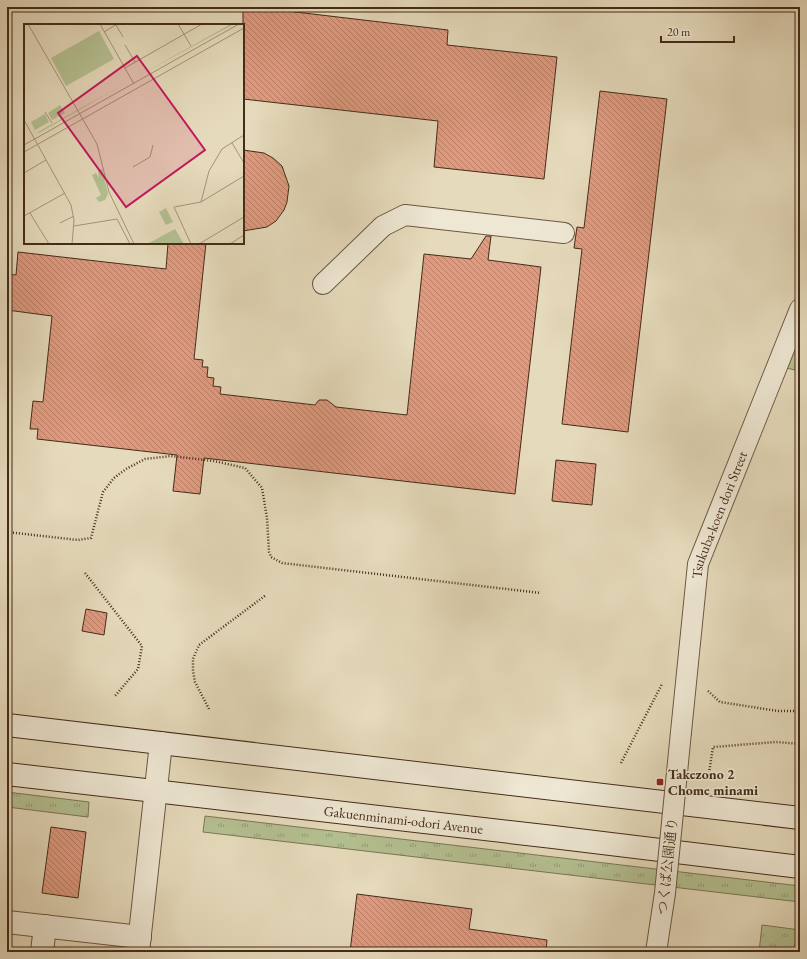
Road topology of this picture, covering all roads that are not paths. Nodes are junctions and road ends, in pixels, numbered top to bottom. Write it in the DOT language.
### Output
graph roads {
  1 [pos="564,233"];
  2 [pos="323,284"];
  3 [pos="800,309"];
  4 [pos="7,725"];
  5 [pos="681,732"];
  6 [pos="161,743"];
  7 [pos="7,774"];
  8 [pos="155,792"];
  9 [pos="800,818"];
  10 [pos="800,867"];
  11 [pos="7,922"];
  12 [pos="45,926"];
  13 [pos="139,945"];
  14 [pos="42,952"];
  15 [pos="656,952"];
  1 -- 2 [label="street"];
  3 -- 5 [label="street, Tsukuba-koen dori Street"];
  4 -- 6 [label="main road"];
  5 -- 15 [label="street, つくば公園通り, bridge"];
  6 -- 8 [label="main road"];
  6 -- 9 [label="main road"];
  7 -- 8 [label="main road, Gakuenminami-odori Avenue"];
  8 -- 10 [label="main road, Gakuenminami-odori Avenue"];
  8 -- 13 [label="main road"];
  11 -- 12 [label="main road"];
  12 -- 13 [label="main road"];
  12 -- 14 [label="main road"];
}
